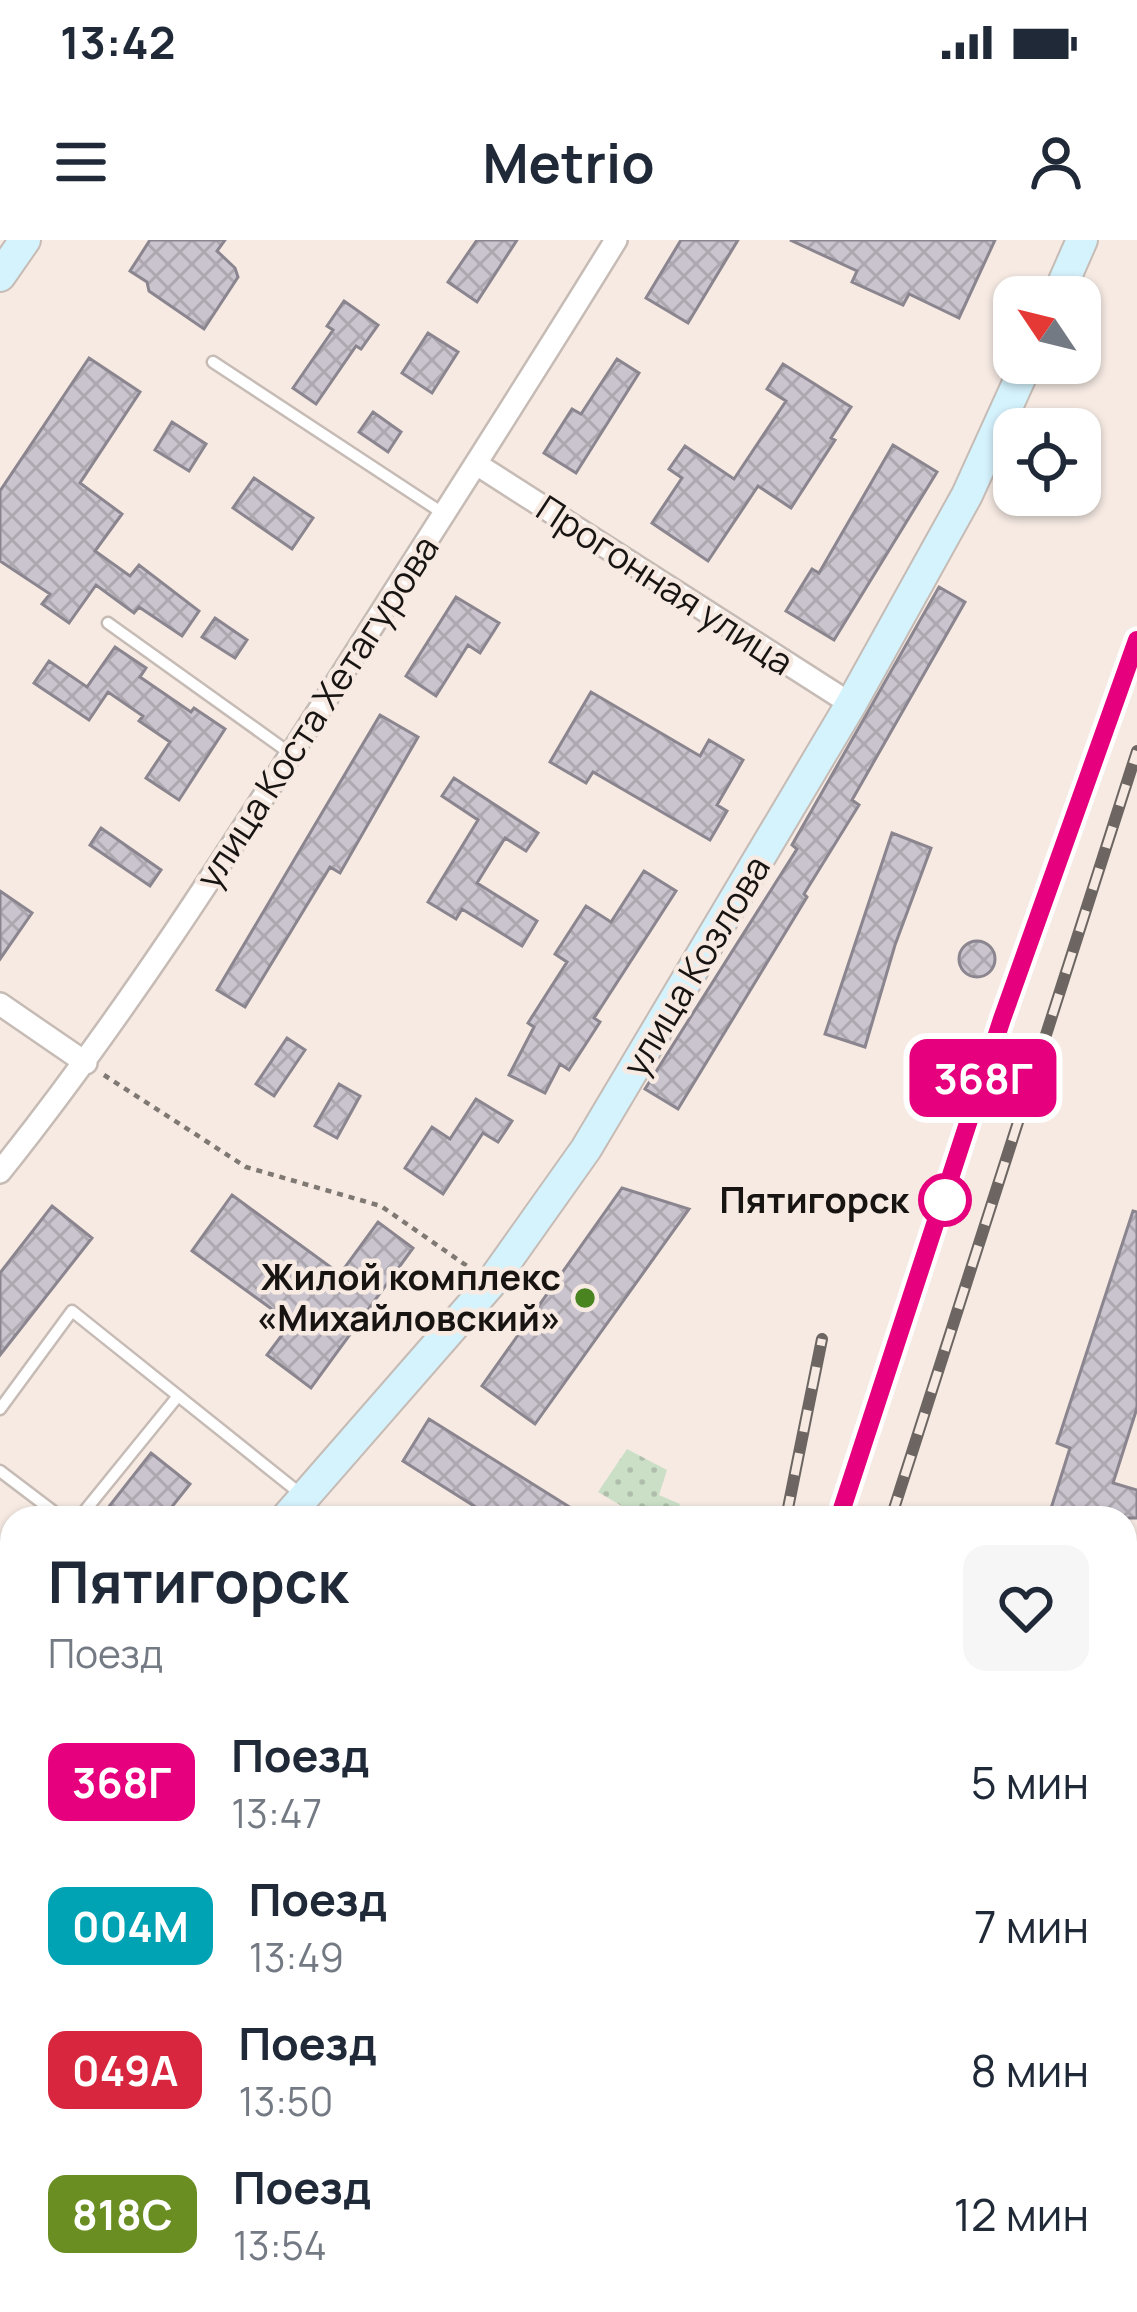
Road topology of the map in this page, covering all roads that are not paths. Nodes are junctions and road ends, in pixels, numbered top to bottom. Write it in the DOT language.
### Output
graph roads {
  1 [pos="25,240"];
  2 [pos="616,240"];
  3 [pos="1082,240"];
  4 [pos="0,276"];
  5 [pos="1066,276"];
  6 [pos="213,362"];
  7 [pos="1017,384"];
  8 [pos="478,464"];
  9 [pos="444,514"];
  10 [pos="108,623"];
  11 [pos="851,704"];
  12 [pos="291,754"];
  13 [pos="0,1004"];
  14 [pos="86,1064"];
  15 [pos="0,1172"];
  16 [pos="178,1396"];
  17 [pos="0,1408"];
  18 [pos="0,1471"];
  19 [pos="46,1506"];
  20 [pos="89,1506"];
  21 [pos="293,1506"];
  22 [pos="297,1506"];
  1 -- 4 [label="street"];
  2 -- 8 [label="street, улица Коста Хетагурова"];
  3 -- 5 [label="street"];
  6 -- 9 [label="lane"];
  7 -- 11 [label="street, улица Козлова"];
  8 -- 9 [label="street, улица Коста Хетагурова"];
  8 -- 11 [label="street, Прогонная улица"];
  9 -- 12 [label="street, улица Коста Хетагурова"];
  10 -- 12 [label="lane"];
  11 -- 22 [label="street, улица Козлова"];
  12 -- 14 [label="street, улица Коста Хетагурова"];
  13 -- 14 [label="street"];
  14 -- 15 [label="street, улица Коста Хетагурова"];
  16 -- 17 [label="lane"];
  16 -- 20 [label="lane"];
  16 -- 21 [label="lane"];
  18 -- 19 [label="lane"];
}
